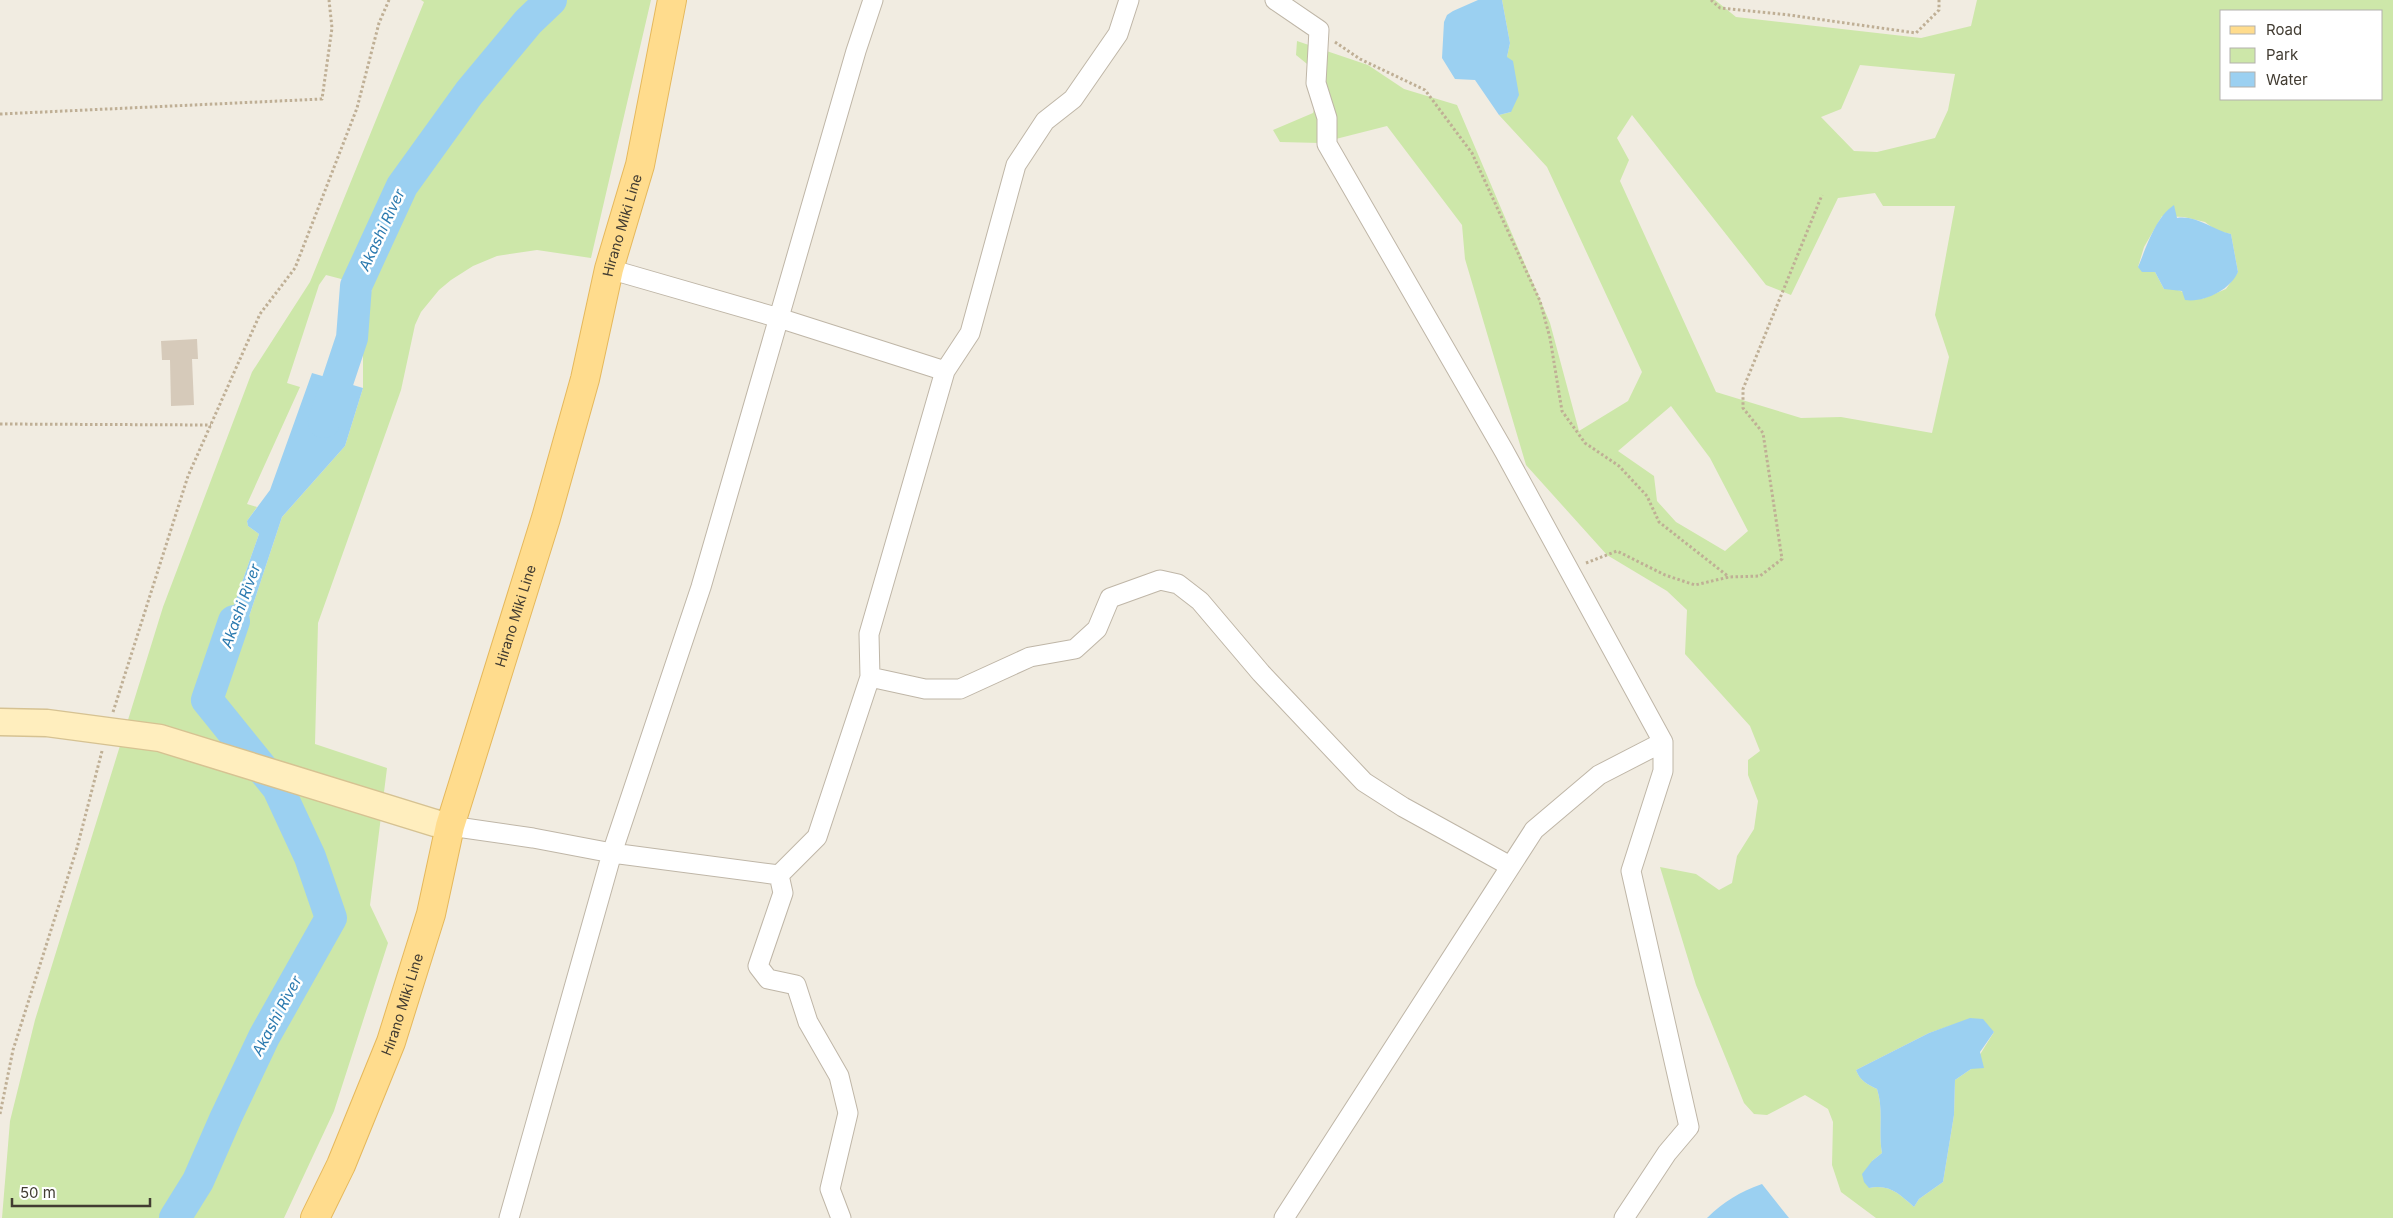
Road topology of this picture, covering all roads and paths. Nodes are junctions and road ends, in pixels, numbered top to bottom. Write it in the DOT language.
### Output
graph roads {
  1 [pos="330,0"];
  2 [pos="389,0"];
  3 [pos="672,0"];
  4 [pos="873,0"];
  5 [pos="1129,0"];
  6 [pos="1275,0"];
  7 [pos="1711,0"];
  8 [pos="1938,0"];
  9 [pos="1318,30"];
  10 [pos="0,114"];
  11 [pos="1822,195"];
  12 [pos="609,269"];
  13 [pos="779,318"];
  14 [pos="945,371"];
  15 [pos="0,424"];
  16 [pos="211,424"];
  17 [pos="1569,570"];
  18 [pos="1729,578"];
  19 [pos="870,676"];
  20 [pos="0,722"];
  21 [pos="107,732"];
  22 [pos="1664,742"];
  23 [pos="442,824"];
  24 [pos="612,853"];
  25 [pos="1510,866"];
  26 [pos="779,875"];
  27 [pos="0,1114"];
  28 [pos="314,1218"];
  29 [pos="509,1218"];
  30 [pos="841,1218"];
  31 [pos="1284,1218"];
  32 [pos="1624,1218"];
  1 -- 10 [label="path"];
  2 -- 16 [label="path"];
  3 -- 12 [label="main road, Hirano Miki Line"];
  4 -- 13 [label="street"];
  5 -- 14 [label="street"];
  6 -- 9 [label="street"];
  7 -- 8 [label="path"];
  9 -- 17 [label="street"];
  9 -- 18 [label="path"];
  11 -- 18 [label="path"];
  12 -- 13 [label="street"];
  12 -- 23 [label="main road, Hirano Miki Line"];
  13 -- 14 [label="street"];
  13 -- 24 [label="street"];
  14 -- 19 [label="street"];
  15 -- 16 [label="path"];
  16 -- 21 [label="path"];
  17 -- 18 [label="path"];
  17 -- 22 [label="street"];
  19 -- 25 [label="street"];
  19 -- 26 [label="street"];
  20 -- 21 [label="street"];
  21 -- 23 [label="street"];
  21 -- 27 [label="path"];
  22 -- 25 [label="street"];
  22 -- 32 [label="street"];
  23 -- 24 [label="street"];
  23 -- 28 [label="main road, Hirano Miki Line"];
  24 -- 26 [label="street"];
  24 -- 29 [label="street"];
  25 -- 31 [label="street"];
  26 -- 30 [label="street"];
}
